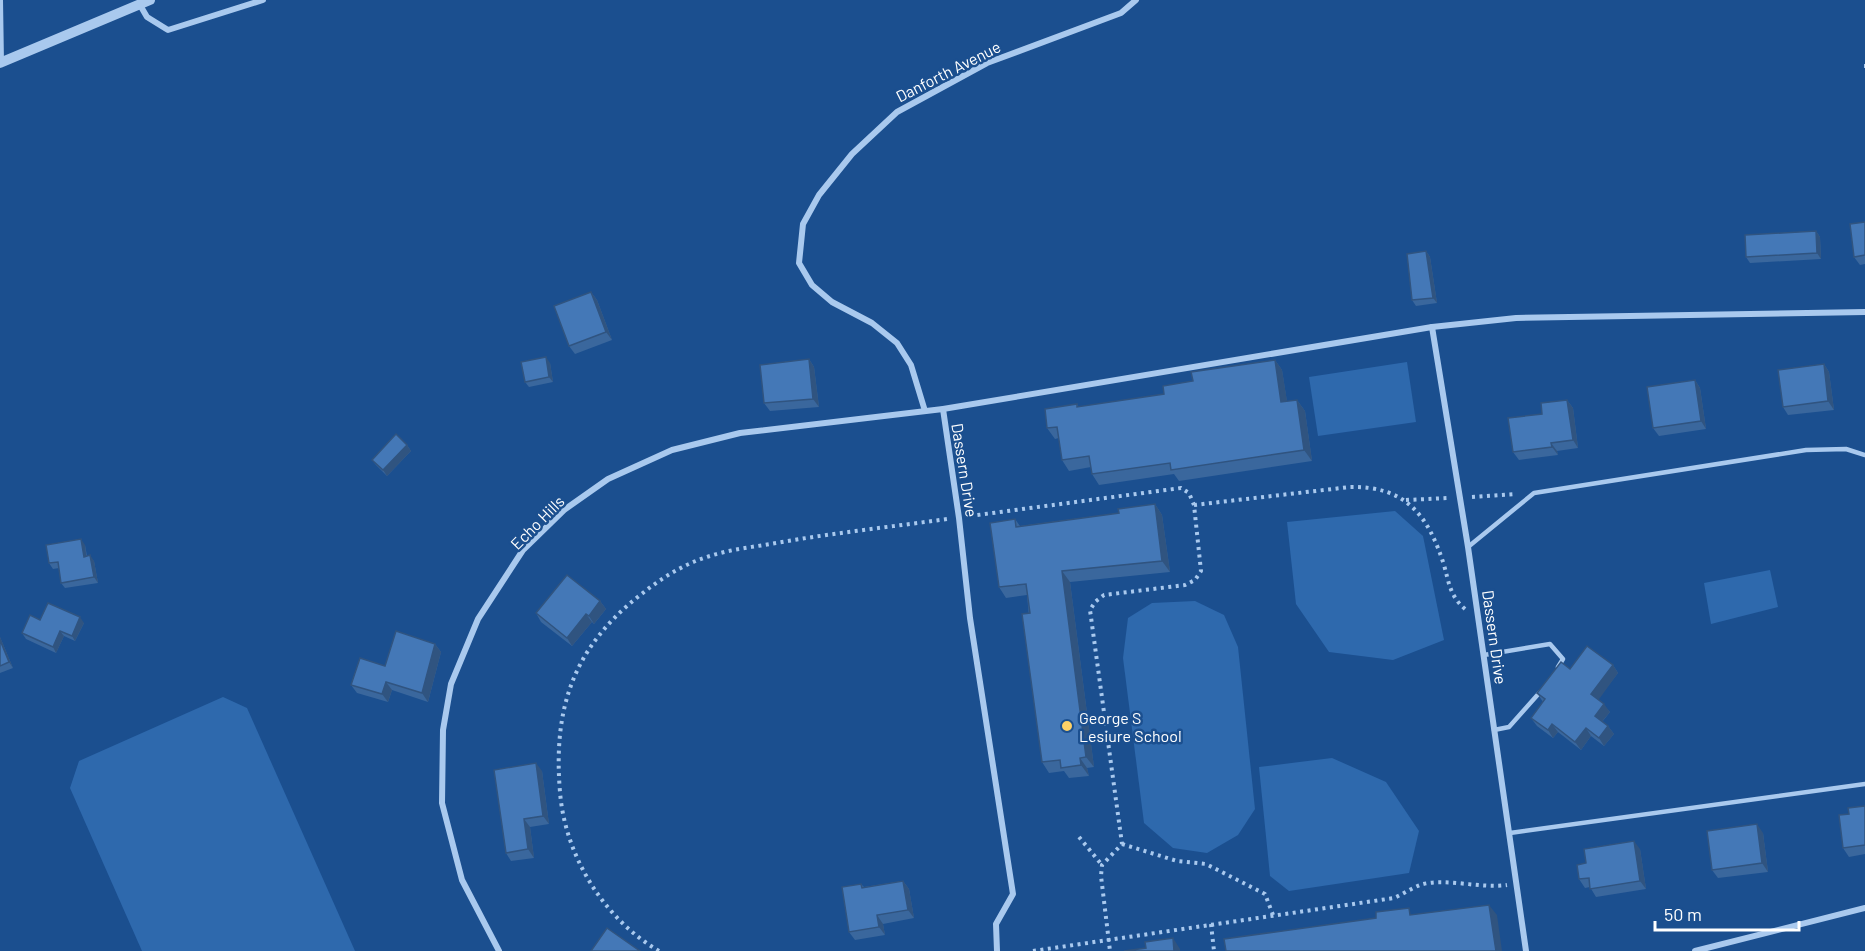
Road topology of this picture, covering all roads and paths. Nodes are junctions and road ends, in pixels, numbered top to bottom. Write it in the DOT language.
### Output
graph roads {
  1 [pos="0,0"];
  2 [pos="262,0"];
  3 [pos="1136,0"];
  4 [pos="145,2"];
  5 [pos="1,63"];
  6 [pos="1865,312"];
  7 [pos="1432,327"];
  8 [pos="943,409"];
  9 [pos="925,411"];
  10 [pos="1865,455"];
  11 [pos="1194,505"];
  12 [pos="959,518"];
  13 [pos="1468,547"];
  14 [pos="1477,611"];
  15 [pos="1484,656"];
  16 [pos="1553,675"];
  17 [pos="1548,683"];
  18 [pos="1494,730"];
  19 [pos="1865,784"];
  20 [pos="1510,833"];
  21 [pos="1079,837"];
  22 [pos="1122,844"];
  23 [pos="1102,865"];
  24 [pos="1517,884"];
  25 [pos="1865,908"];
  26 [pos="1274,915"];
  27 [pos="1211,924"];
  28 [pos="1108,939"];
  29 [pos="499,951"];
  30 [pos="659,951"];
  31 [pos="997,951"];
  32 [pos="1033,951"];
  33 [pos="1110,951"];
  34 [pos="1214,951"];
  35 [pos="1527,951"];
  36 [pos="1695,951"];
  1 -- 5 [label="street"];
  2 -- 4 [label="street"];
  3 -- 9 [label="street, Danforth Avenue"];
  4 -- 5 [label="street"];
  6 -- 7 [label="street, Dassern Drive"];
  7 -- 8 [label="street, Dassern Drive"];
  7 -- 13 [label="street, Dassern Drive"];
  8 -- 9 [label="street, Echo Hills"];
  8 -- 12 [label="street, Dassern Drive"];
  9 -- 29 [label="street, Echo Hills"];
  10 -- 13 [label="lane"];
  11 -- 12 [label="path"];
  11 -- 14 [label="path"];
  11 -- 22 [label="path"];
  12 -- 30 [label="path"];
  12 -- 31 [label="street, Dassern Drive"];
  13 -- 14 [label="street, Dassern Drive"];
  14 -- 15 [label="street, Dassern Drive"];
  15 -- 16 [label="lane"];
  15 -- 18 [label="street, Dassern Drive"];
  17 -- 18 [label="lane"];
  18 -- 20 [label="street, Dassern Drive"];
  19 -- 20 [label="lane"];
  20 -- 24 [label="street, Dassern Drive"];
  21 -- 23 [label="path"];
  22 -- 23 [label="path"];
  22 -- 26 [label="path"];
  23 -- 28 [label="path"];
  24 -- 26 [label="path"];
  24 -- 35 [label="street, Dassern Drive"];
  25 -- 36 [label="street"];
  26 -- 27 [label="path"];
  27 -- 28 [label="path"];
  27 -- 34 [label="path"];
  28 -- 32 [label="path"];
  28 -- 33 [label="path"];
}
